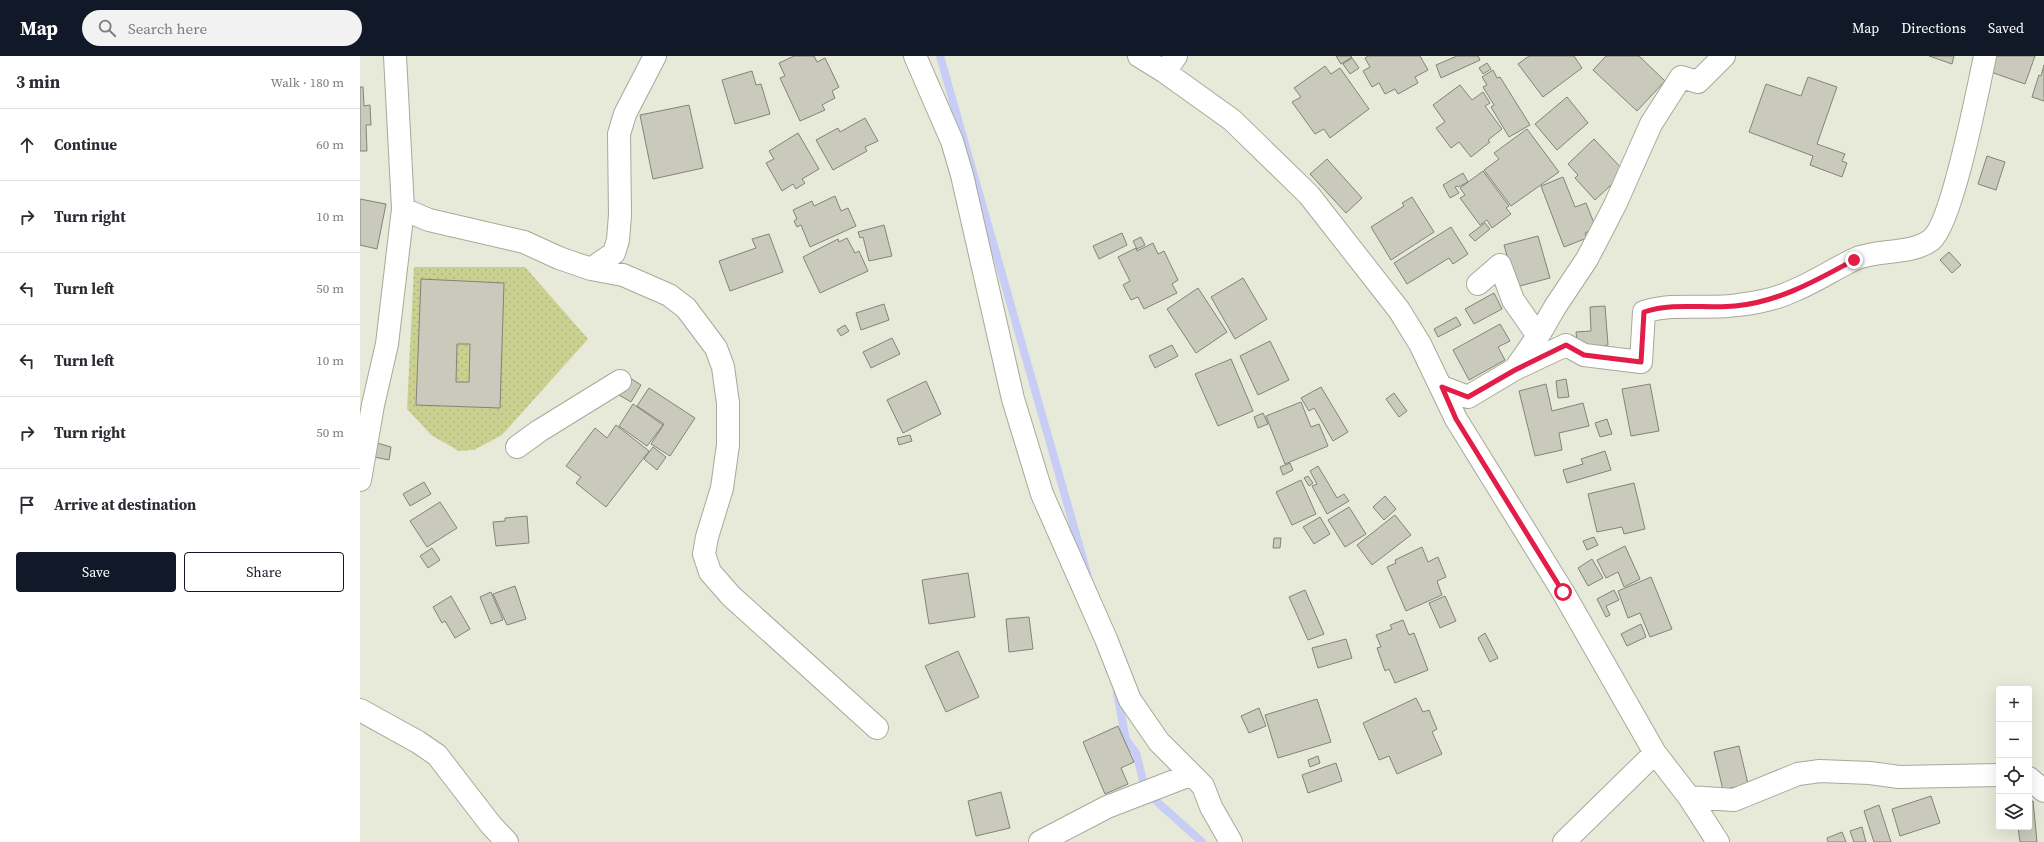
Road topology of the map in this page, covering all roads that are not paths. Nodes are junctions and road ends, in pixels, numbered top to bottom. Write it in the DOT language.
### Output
graph roads {
  1 [pos="395,56"];
  2 [pos="656,56"];
  3 [pos="915,56"];
  4 [pos="1139,56"];
  5 [pos="1724,56"];
  6 [pos="1985,56"];
  7 [pos="1170,64"];
  8 [pos="403,209"];
  9 [pos="591,269"];
  10 [pos="1478,284"];
  11 [pos="1538,336"];
  12 [pos="1515,370"];
  13 [pos="620,381"];
  14 [pos="1442,387"];
  15 [pos="518,447"];
  16 [pos="360,480"];
  17 [pos="360,710"];
  18 [pos="878,728"];
  19 [pos="1655,753"];
  20 [pos="1190,775"];
  21 [pos="1996,775"];
  22 [pos="2032,781"];
  23 [pos="2044,791"];
  24 [pos="1689,797"];
  25 [pos="507,842"];
  26 [pos="1040,842"];
  27 [pos="1231,842"];
  28 [pos="1564,842"];
  29 [pos="1718,842"];
  1 -- 8 [label="street"];
  2 -- 9 [label="street"];
  3 -- 20 [label="street"];
  4 -- 7 [label="street"];
  5 -- 11 [label="street"];
  6 -- 12 [label="street"];
  7 -- 14 [label="street"];
  8 -- 9 [label="street"];
  8 -- 16 [label="street"];
  9 -- 18 [label="street"];
  10 -- 11 [label="street"];
  11 -- 12 [label="street"];
  12 -- 14 [label="street"];
  13 -- 15 [label="street"];
  14 -- 19 [label="street"];
  17 -- 25 [label="street"];
  19 -- 24 [label="street"];
  19 -- 28 [label="street"];
  20 -- 26 [label="street"];
  20 -- 27 [label="street"];
  21 -- 24 [label="street"];
  22 -- 23 [label="street"];
  24 -- 29 [label="street"];
}
